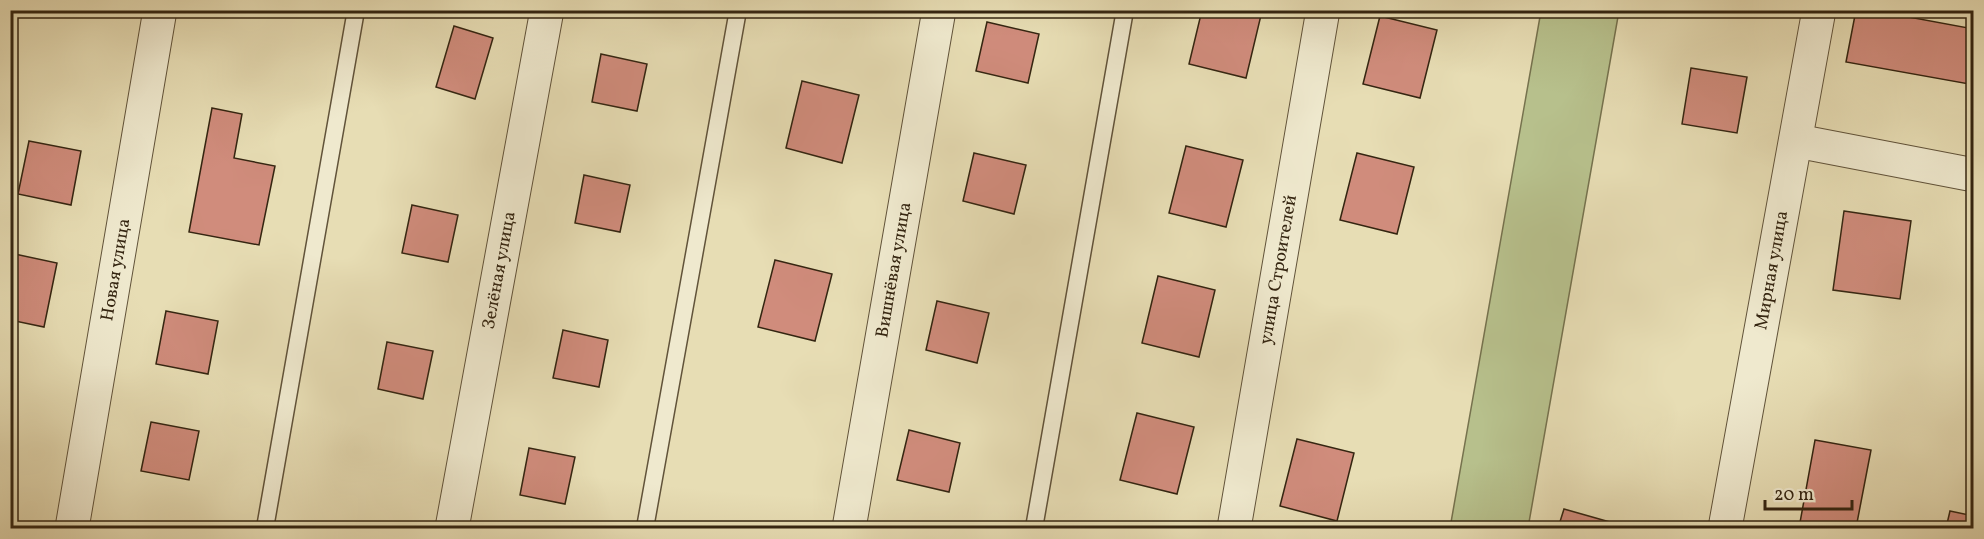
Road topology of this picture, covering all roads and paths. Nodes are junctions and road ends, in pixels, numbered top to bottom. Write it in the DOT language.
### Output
graph roads {
  1 [pos="160,10"];
  2 [pos="356,10"];
  3 [pos="547,10"];
  4 [pos="738,10"];
  5 [pos="939,10"];
  6 [pos="1125,10"];
  7 [pos="1323,10"];
  8 [pos="1819,10"];
  9 [pos="1797,141"];
  10 [pos="1974,175"];
  11 [pos="72,528"];
  12 [pos="265,528"];
  13 [pos="452,528"];
  14 [pos="645,528"];
  15 [pos="849,528"];
  16 [pos="1034,528"];
  17 [pos="1234,528"];
  18 [pos="1725,528"];
  1 -- 11 [label="street, Новая улица"];
  2 -- 12 [label="lane"];
  3 -- 13 [label="street, Зелёная улица"];
  4 -- 14 [label="lane"];
  5 -- 15 [label="street, Вишнёвая улица"];
  6 -- 16 [label="lane"];
  7 -- 17 [label="street, улица Строителей"];
  8 -- 9 [label="street, Мирная улица"];
  9 -- 10 [label="street"];
  9 -- 18 [label="street, Мирная улица"];
}
